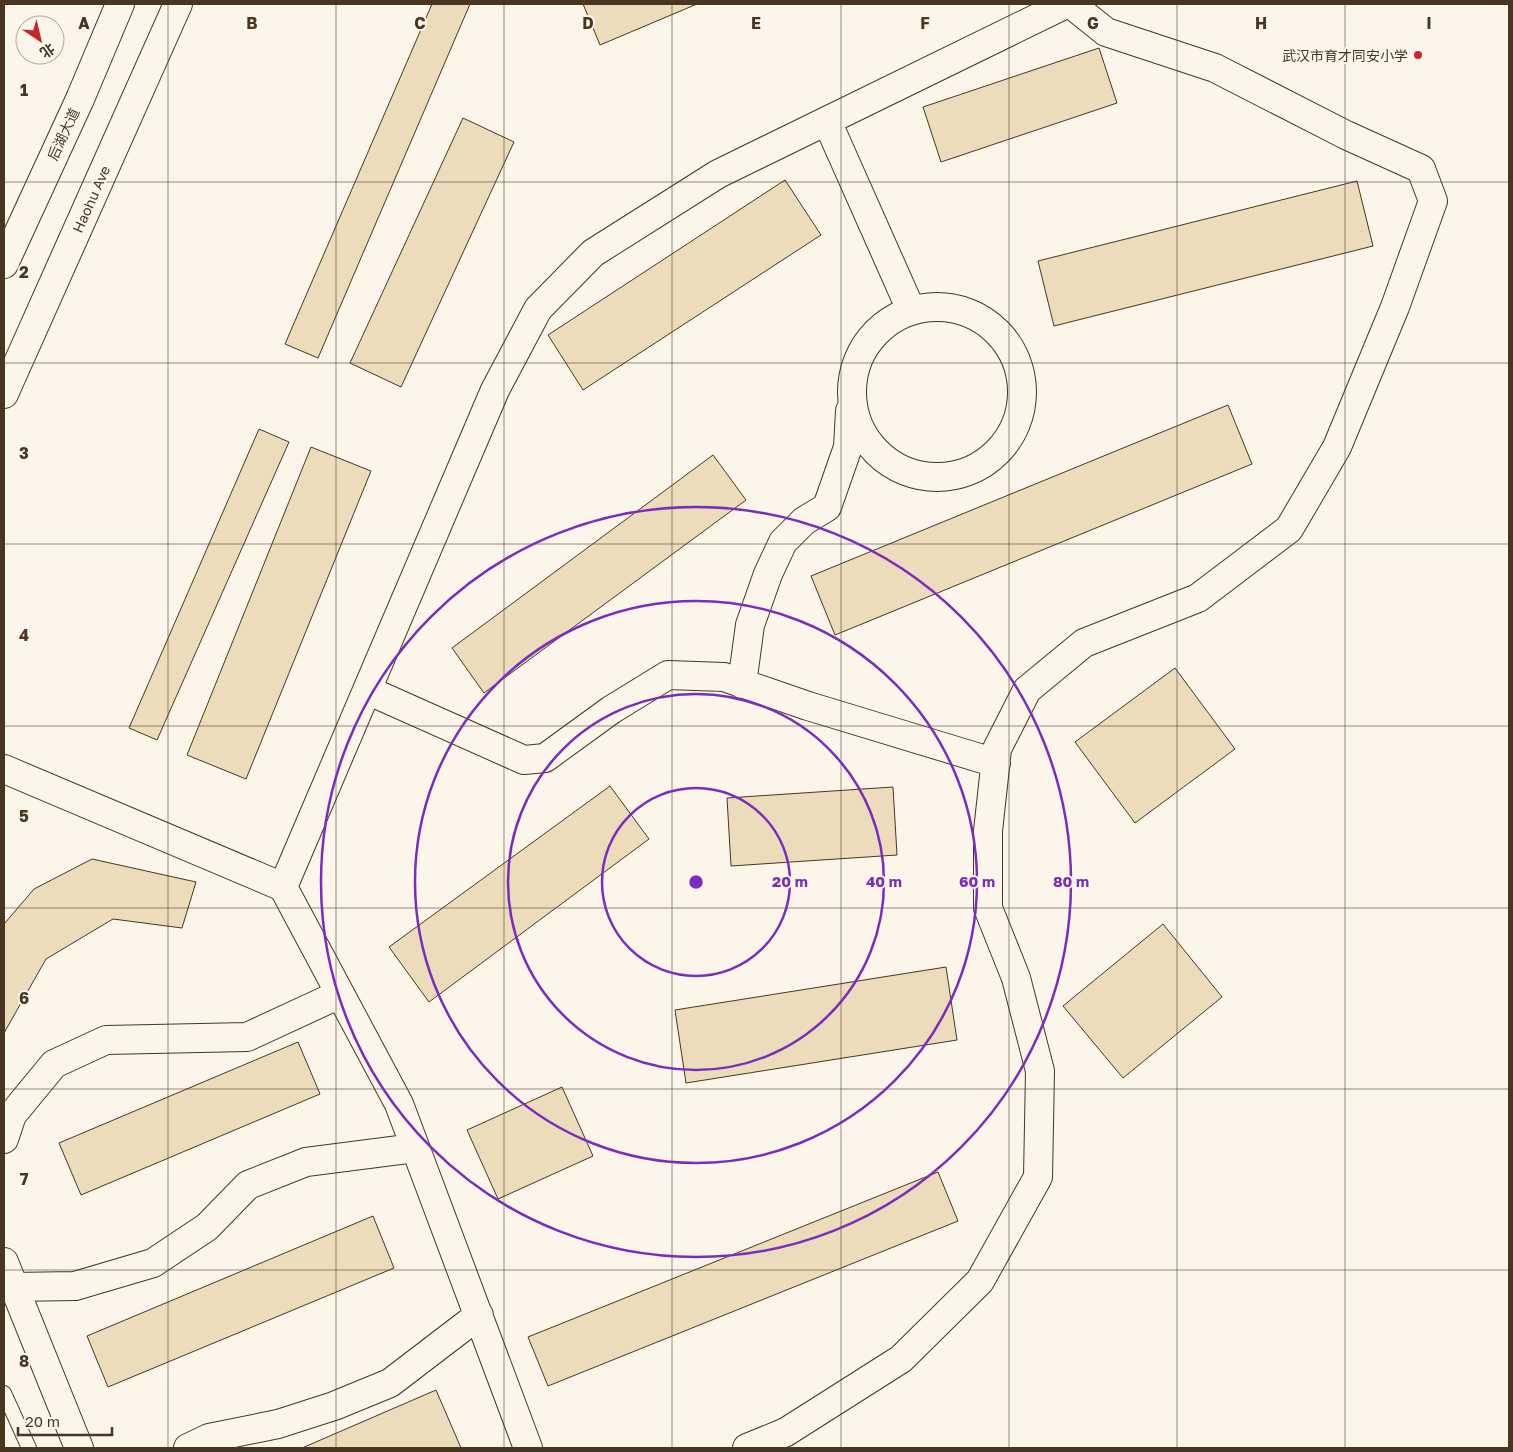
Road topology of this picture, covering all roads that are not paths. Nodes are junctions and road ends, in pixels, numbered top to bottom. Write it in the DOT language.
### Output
graph roads {
  1 [pos="120,4"];
  2 [pos="178,4"];
  3 [pos="1066,4"];
  4 [pos="1071,4"];
  5 [pos="828,120"];
  6 [pos="4,264"];
  7 [pos="911,310"];
  8 [pos="4,394"];
  9 [pos="851,397"];
  10 [pos="742,684"];
  11 [pos="367,690"];
  12 [pos="996,763"];
  13 [pos="4,769"];
  14 [pos="283,887"];
  15 [pos="340,994"];
  16 [pos="4,1139"];
  17 [pos="415,1148"];
  18 [pos="8,1275"];
  19 [pos="478,1315"];
  20 [pos="4,1393"];
  21 [pos="29,1448"];
  22 [pos="78,1448"];
  23 [pos="188,1448"];
  24 [pos="528,1448"];
  25 [pos="748,1448"];
  1 -- 6 [label="street, 后湖大道"];
  2 -- 8 [label="street, Haohu Ave"];
  3 -- 5 [label="street"];
  4 -- 12 [label="street"];
  5 -- 7 [label="street"];
  5 -- 11 [label="street"];
  7 -- 9 [label="street"];
  7 -- 9 [label="street"];
  9 -- 10 [label="street"];
  10 -- 11 [label="street"];
  10 -- 12 [label="street"];
  11 -- 14 [label="street"];
  12 -- 25 [label="street"];
  13 -- 14 [label="street"];
  14 -- 15 [label="street"];
  15 -- 16 [label="street"];
  15 -- 17 [label="street"];
  17 -- 18 [label="street"];
  17 -- 19 [label="street"];
  18 -- 22 [label="street"];
  19 -- 23 [label="street"];
  19 -- 24 [label="street"];
  20 -- 21 [label="lane"];
}
